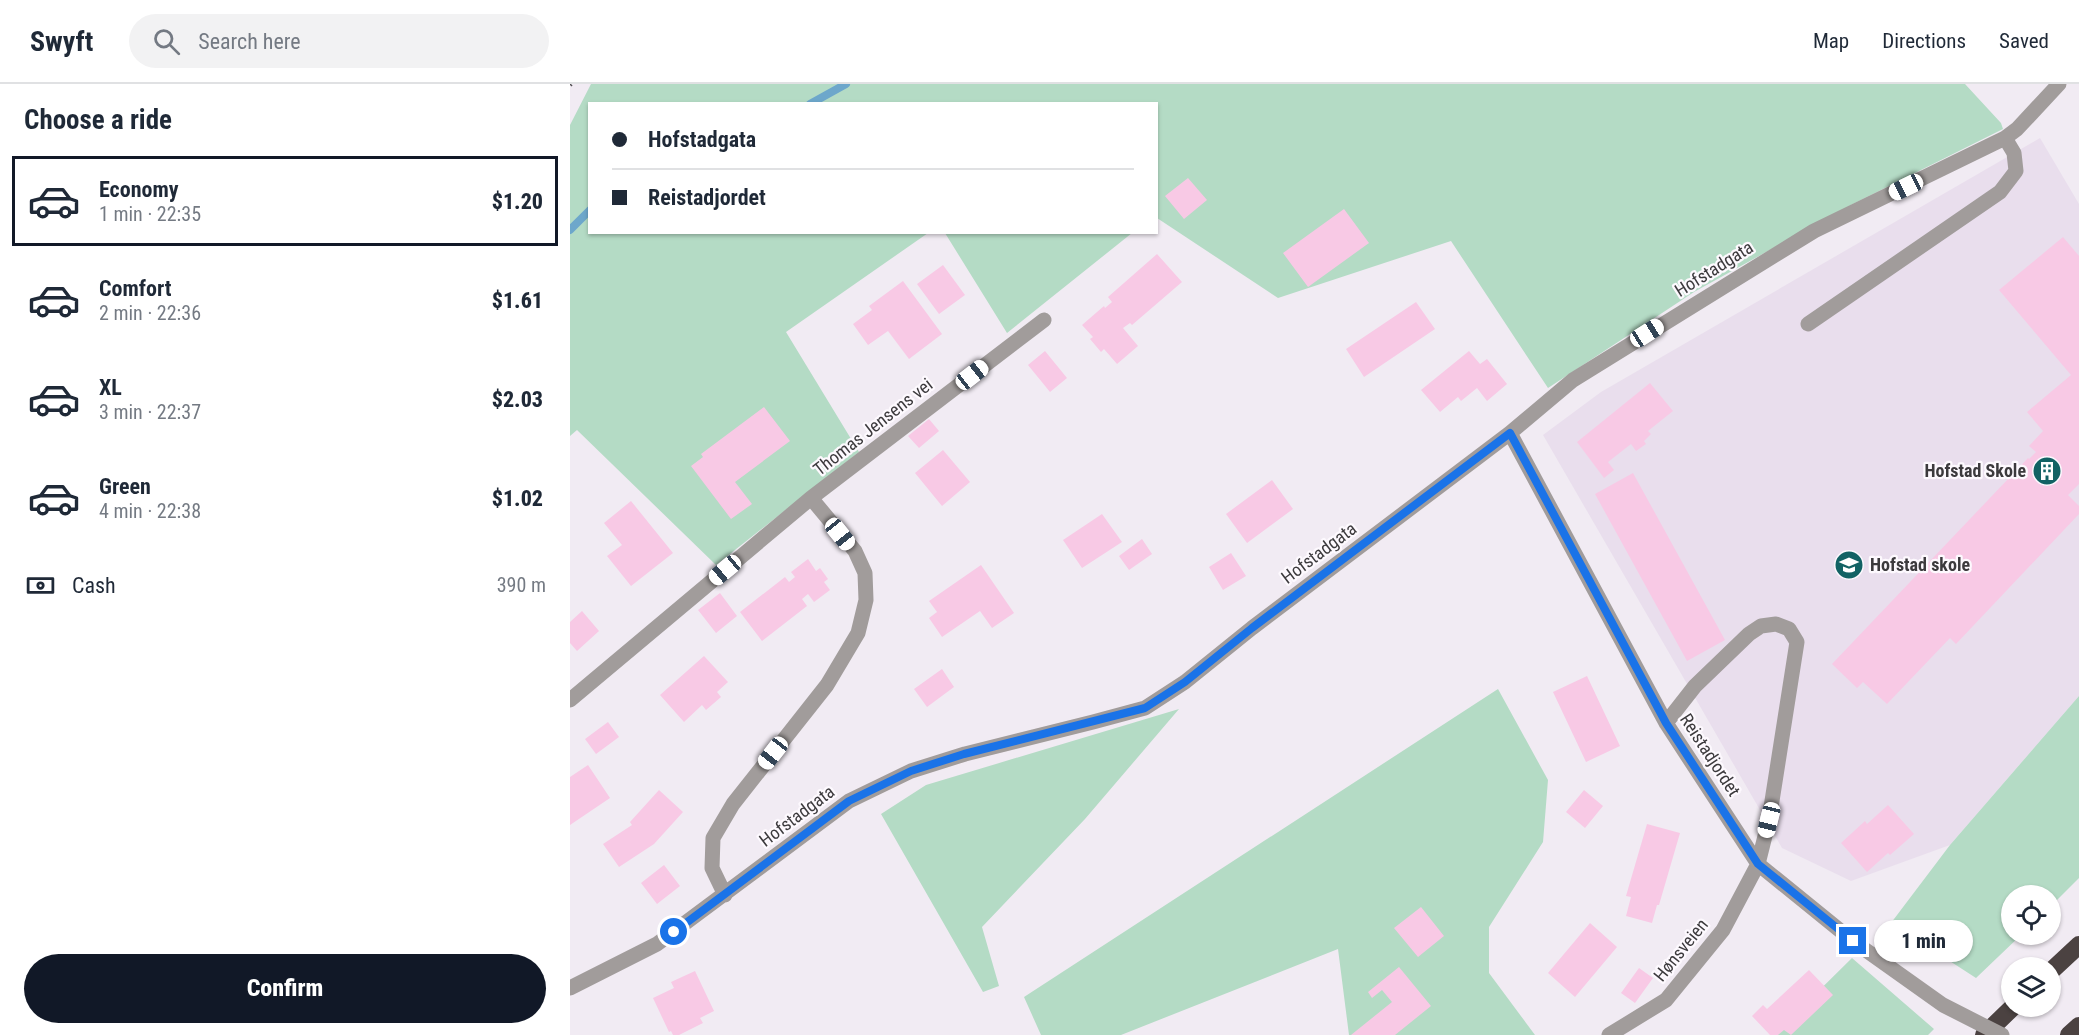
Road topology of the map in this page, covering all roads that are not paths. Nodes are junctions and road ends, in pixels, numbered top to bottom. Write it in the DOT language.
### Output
graph roads {
  1 [pos="2059,84"];
  2 [pos="2005,138"];
  3 [pos="1044,320"];
  4 [pos="1808,324"];
  5 [pos="1510,433"];
  6 [pos="812,498"];
  7 [pos="570,700"];
  8 [pos="1666,723"];
  9 [pos="1758,864"];
  10 [pos="724,895"];
  11 [pos="2079,945"];
  12 [pos="2061,962"];
  13 [pos="570,988"];
  14 [pos="2003,1017"];
  15 [pos="2079,1026"];
  16 [pos="1609,1035"];
  17 [pos="1984,1035"];
  18 [pos="2002,1035"];
  19 [pos="2069,1035"];
  1 -- 2 [label="street, Hofstadgata"];
  2 -- 4 [label="street"];
  2 -- 5 [label="street, Hofstadgata"];
  3 -- 6 [label="street, Thomas Jensens vei"];
  5 -- 8 [label="street, Reistadjordet"];
  5 -- 10 [label="street, Hofstadgata"];
  6 -- 7 [label="street, Thomas Jensens vei"];
  6 -- 10 [label="street, Thomas Jensens vei"];
  8 -- 9 [label="street, Reistadjordet"];
  8 -- 9 [label="street, Hønsveien"];
  9 -- 16 [label="street, Hønsveien"];
  9 -- 18 [label="street, Reistadjordet, bridge"];
  10 -- 13 [label="street, Hofstadgata"];
  11 -- 12 [label="highway"];
  14 -- 17 [label="highway"];
  15 -- 19 [label="highway"];
}
